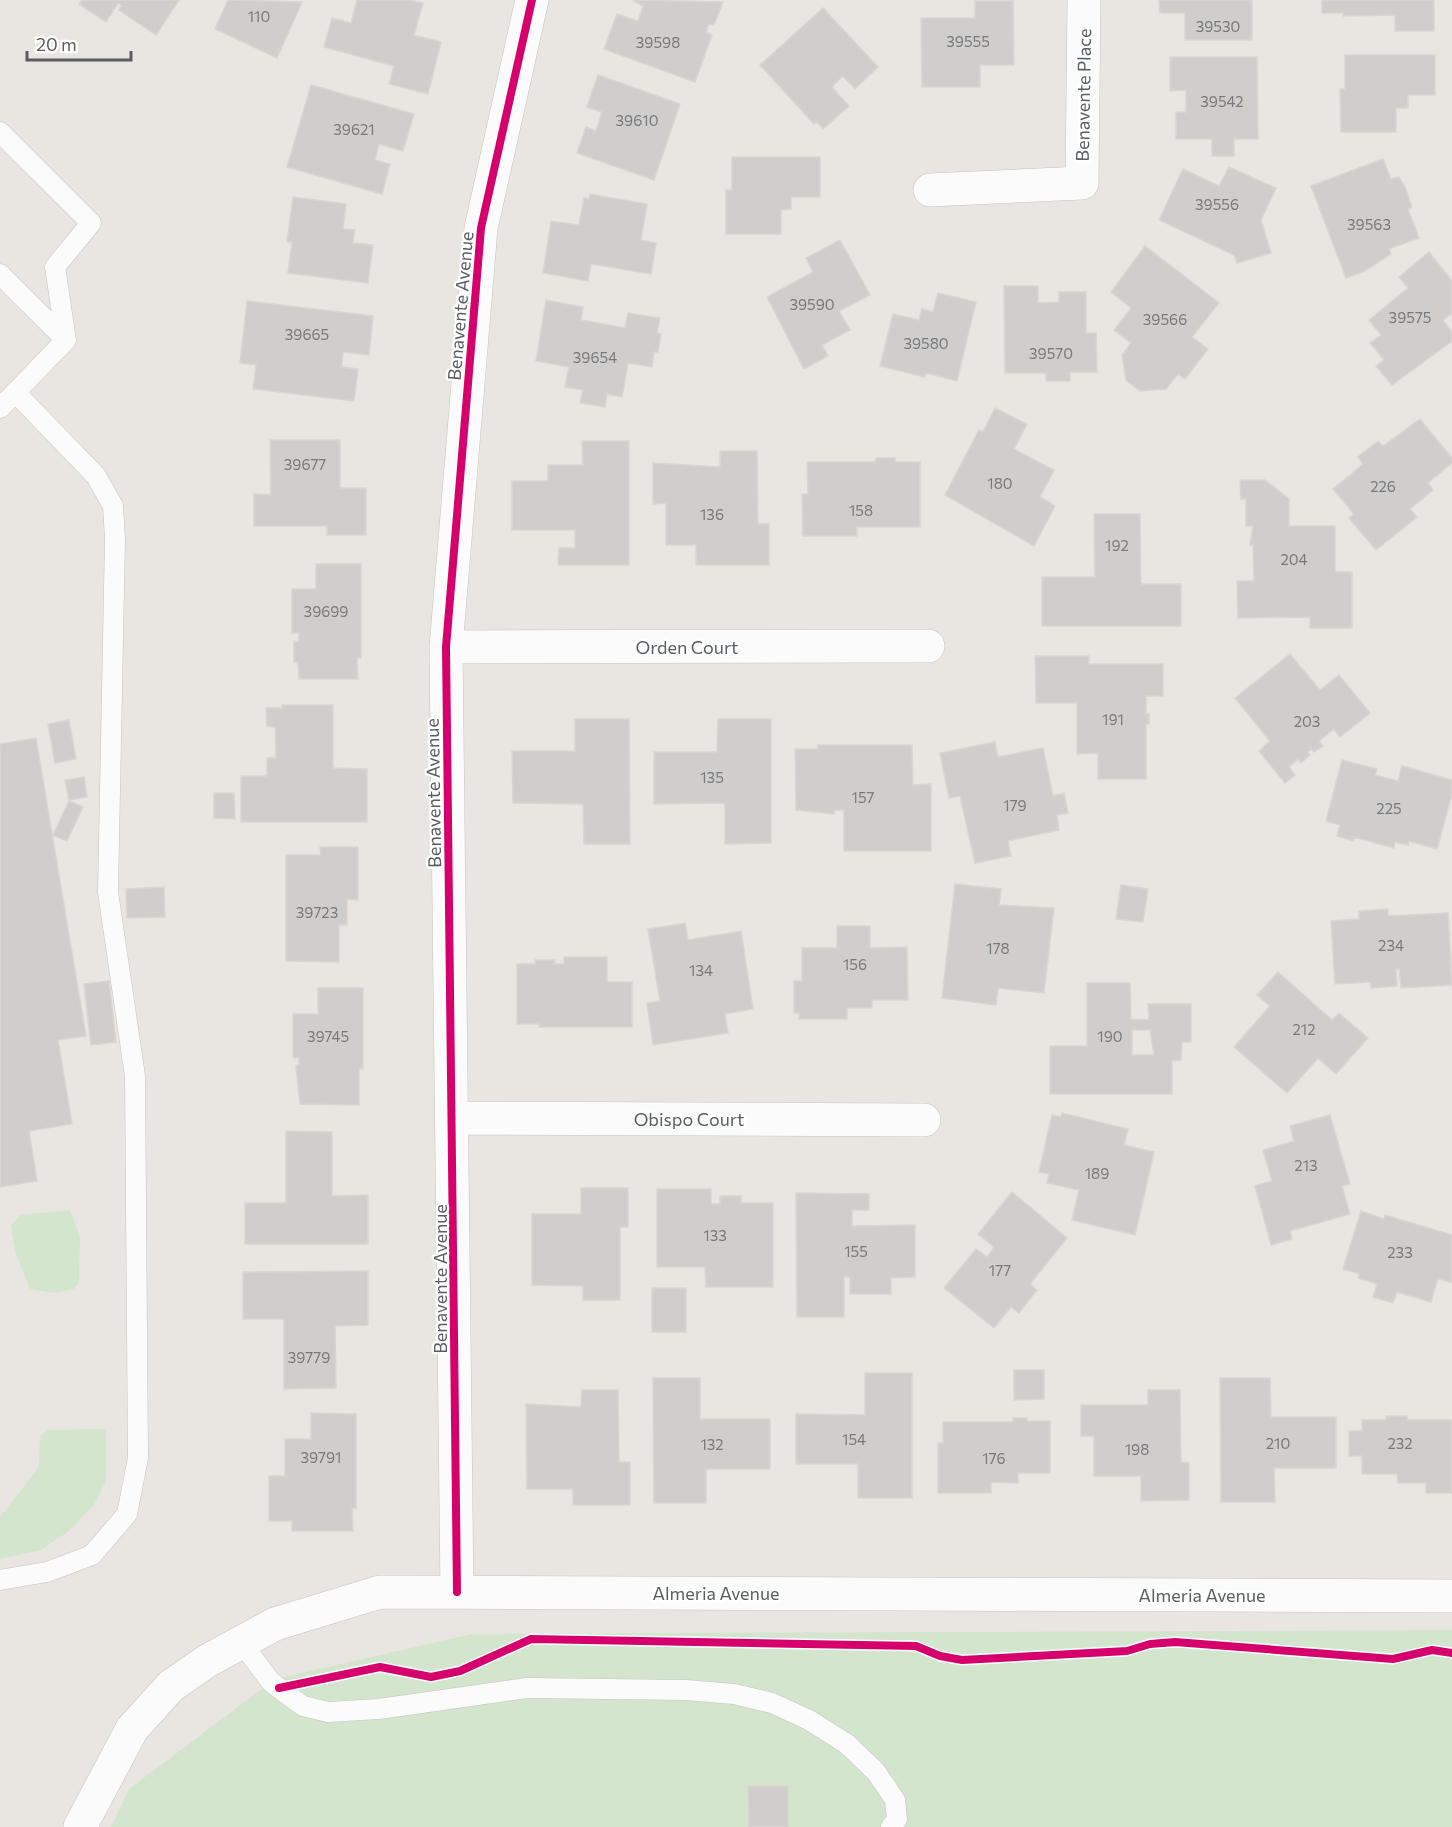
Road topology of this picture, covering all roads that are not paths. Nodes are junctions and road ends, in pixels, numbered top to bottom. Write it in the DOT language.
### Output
graph roads {
  1 [pos="531,0"];
  2 [pos="1084,0"];
  3 [pos="0,132"];
  4 [pos="930,190"];
  5 [pos="0,274"];
  6 [pos="66,340"];
  7 [pos="15,392"];
  8 [pos="0,408"];
  9 [pos="928,646"];
  10 [pos="446,647"];
  11 [pos="454,1118"];
  12 [pos="924,1120"];
  13 [pos="0,1580"];
  14 [pos="457,1592"];
  15 [pos="1452,1596"];
  16 [pos="241,1642"];
  17 [pos="80,1827"];
  18 [pos="891,1827"];
  1 -- 10 [label="street, Benavente Avenue"];
  2 -- 4 [label="street, Benavente Place"];
  3 -- 6 [label="lane"];
  5 -- 6 [label="lane"];
  6 -- 7 [label="lane"];
  7 -- 8 [label="lane"];
  7 -- 13 [label="lane"];
  9 -- 10 [label="street, Orden Court"];
  10 -- 11 [label="street, Benavente Avenue"];
  11 -- 12 [label="street, Obispo Court"];
  11 -- 14 [label="street, Benavente Avenue"];
  14 -- 15 [label="street, Almeria Avenue"];
  14 -- 16 [label="street, Almeria Avenue"];
  16 -- 17 [label="street, Almeria Avenue"];
  16 -- 18 [label="lane"];
}
